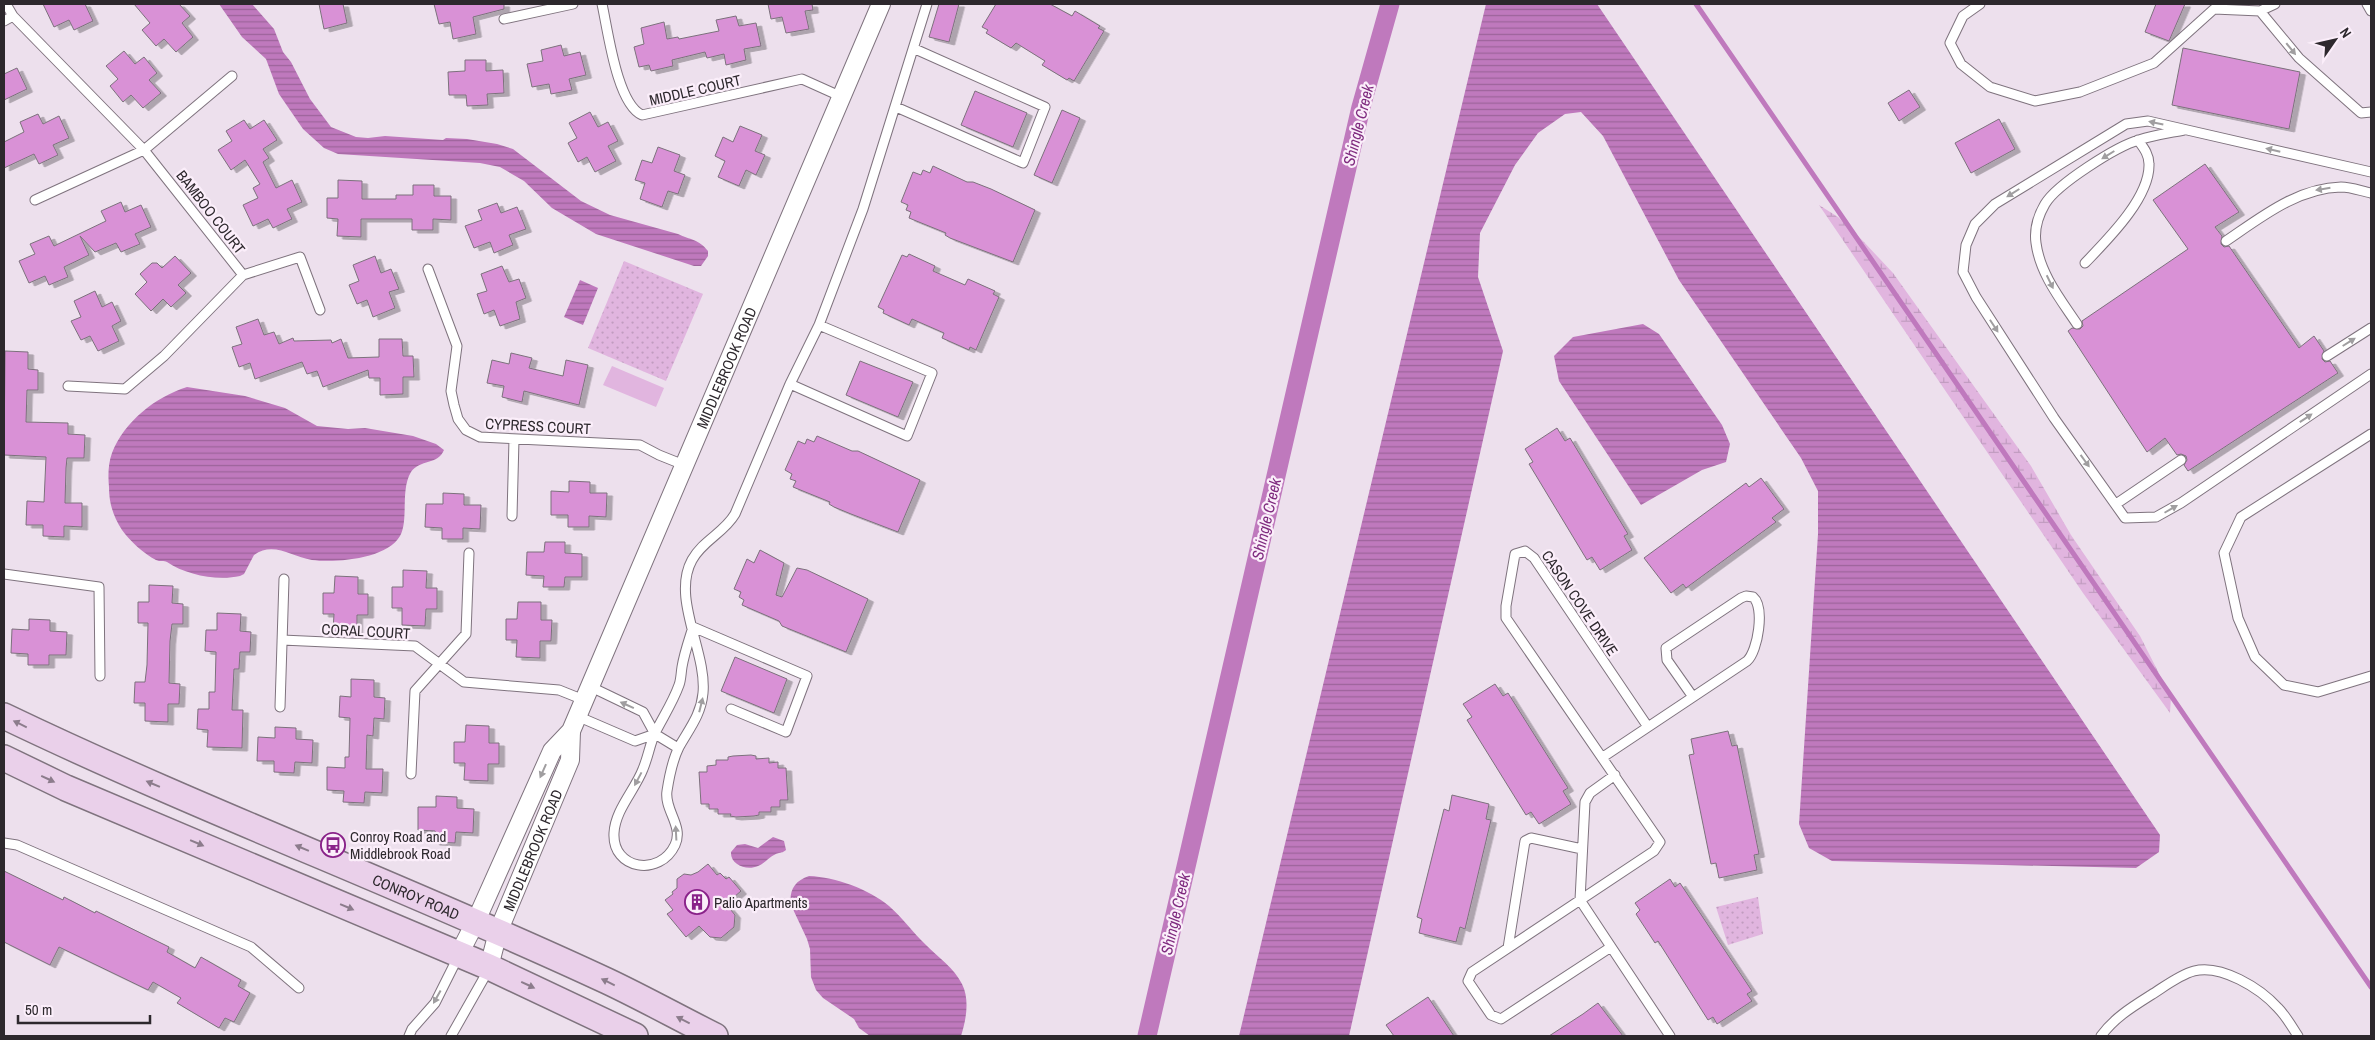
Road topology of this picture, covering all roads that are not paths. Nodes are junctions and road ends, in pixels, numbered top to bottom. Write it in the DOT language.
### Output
graph roads {
  1 [pos="6,4"];
  2 [pos="573,4"];
  3 [pos="602,4"];
  4 [pos="881,4"];
  5 [pos="927,4"];
  6 [pos="1980,4"];
  7 [pos="2275,4"];
  8 [pos="2367,4"];
  9 [pos="2260,11"];
  10 [pos="2371,11"];
  11 [pos="13,16"];
  12 [pos="504,19"];
  13 [pos="4,21"];
  14 [pos="915,49"];
  15 [pos="232,76"];
  16 [pos="842,97"];
  17 [pos="896,107"];
  18 [pos="2371,112"];
  19 [pos="2187,130"];
  20 [pos="2138,140"];
  21 [pos="144,150"];
  22 [pos="2371,172"];
  23 [pos="2371,193"];
  24 [pos="35,200"];
  25 [pos="2226,242"];
  26 [pos="2085,263"];
  27 [pos="428,269"];
  28 [pos="243,275"];
  29 [pos="320,310"];
  30 [pos="819,324"];
  31 [pos="2077,324"];
  32 [pos="2371,328"];
  33 [pos="2327,356"];
  34 [pos="2371,374"];
  35 [pos="790,384"];
  36 [pos="68,386"];
  37 [pos="2371,434"];
  38 [pos="514,439"];
  39 [pos="2181,460"];
  40 [pos="684,465"];
  41 [pos="2116,504"];
  42 [pos="512,516"];
  43 [pos="469,553"];
  44 [pos="4,574"];
  45 [pos="284,579"];
  46 [pos="693,627"];
  47 [pos="282,640"];
  48 [pos="439,664"];
  49 [pos="100,676"];
  50 [pos="2371,676"];
  51 [pos="587,693"];
  52 [pos="1693,697"];
  53 [pos="280,707"];
  54 [pos="731,709"];
  55 [pos="4,716"];
  56 [pos="574,724"];
  57 [pos="1648,727"];
  58 [pos="655,734"];
  59 [pos="678,748"];
  60 [pos="1603,757"];
  61 [pos="4,758"];
  62 [pos="412,774"];
  63 [pos="1614,775"];
  64 [pos="4,843"];
  65 [pos="1582,849"];
  66 [pos="1580,900"];
  67 [pos="487,927"];
  68 [pos="1611,947"];
  69 [pos="1508,948"];
  70 [pos="459,954"];
  71 [pos="490,968"];
  72 [pos="299,988"];
  73 [pos="409,1036"];
  74 [pos="451,1036"];
  75 [pos="635,1036"];
  76 [pos="715,1036"];
  77 [pos="1670,1036"];
  78 [pos="2101,1036"];
  79 [pos="2298,1036"];
  1 -- 11 [label="lane, BAMBOO COURT"];
  2 -- 12 [label="lane"];
  3 -- 16 [label="lane, MIDDLE COURT"];
  4 -- 16 [label="street, MIDDLEBROOK ROAD"];
  5 -- 14 [label="lane"];
  6 -- 9 [label="lane"];
  7 -- 9 [label="lane"];
  8 -- 10 [label="lane"];
  9 -- 18 [label="lane, one-way"];
  11 -- 13 [label="lane"];
  11 -- 21 [label="lane, BAMBOO COURT"];
  14 -- 17 [label="lane"];
  14 -- 17 [label="lane"];
  15 -- 21 [label="lane"];
  16 -- 40 [label="street, MIDDLEBROOK ROAD"];
  17 -- 30 [label="lane"];
  19 -- 20 [label="lane"];
  22 -- 19 [label="lane, one-way"];
  19 -- 41 [label="lane, one-way"];
  20 -- 26 [label="lane"];
  20 -- 31 [label="lane, one-way"];
  21 -- 24 [label="lane"];
  21 -- 28 [label="lane, BAMBOO COURT"];
  23 -- 25 [label="lane, one-way"];
  27 -- 38 [label="lane, CYPRESS COURT"];
  28 -- 29 [label="lane"];
  28 -- 36 [label="lane, BAMBOO COURT"];
  30 -- 35 [label="lane"];
  30 -- 35 [label="lane"];
  33 -- 32 [label="lane, one-way"];
  41 -- 34 [label="lane, one-way"];
  35 -- 46 [label="lane"];
  37 -- 50 [label="lane"];
  38 -- 40 [label="lane, CYPRESS COURT"];
  38 -- 42 [label="lane"];
  39 -- 41 [label="lane"];
  40 -- 51 [label="street, MIDDLEBROOK ROAD"];
  43 -- 48 [label="lane"];
  44 -- 49 [label="lane"];
  45 -- 47 [label="lane"];
  46 -- 54 [label="lane"];
  46 -- 58 [label="lane"];
  59 -- 46 [label="lane, one-way"];
  47 -- 48 [label="lane, CORAL COURT"];
  47 -- 53 [label="lane"];
  48 -- 51 [label="lane, CORAL COURT"];
  48 -- 62 [label="lane"];
  51 -- 56 [label="street, MIDDLEBROOK ROAD"];
  58 -- 51 [label="lane, CORAL COURT, one-way"];
  52 -- 52 [label="lane"];
  52 -- 57 [label="lane"];
  67 -- 55 [label="main road, CONROY ROAD, one-way"];
  56 -- 58 [label="lane"];
  56 -- 67 [label="street, MIDDLEBROOK ROAD, one-way"];
  56 -- 67 [label="street, MIDDLEBROOK ROAD"];
  57 -- 60 [label="lane"];
  57 -- 60 [label="lane, CASON COVE DRIVE"];
  58 -- 59 [label="lane"];
  58 -- 59 [label="lane, one-way"];
  60 -- 63 [label="lane, CASON COVE DRIVE"];
  61 -- 70 [label="main road, one-way"];
  63 -- 65 [label="lane"];
  63 -- 66 [label="lane, CASON COVE DRIVE"];
  64 -- 72 [label="lane"];
  65 -- 66 [label="lane"];
  65 -- 69 [label="lane"];
  66 -- 68 [label="lane"];
  66 -- 69 [label="lane, CASON COVE DRIVE"];
  67 -- 70 [label="street, MIDDLEBROOK ROAD"];
  67 -- 71 [label="street, MIDDLEBROOK ROAD"];
  76 -- 67 [label="main road, CONROY ROAD, one-way"];
  68 -- 69 [label="lane, CASON COVE DRIVE"];
  68 -- 77 [label="lane"];
  70 -- 71 [label="main road"];
  70 -- 73 [label="lane, one-way"];
  71 -- 74 [label="lane"];
  71 -- 75 [label="main road, one-way"];
  78 -- 79 [label="lane"];
}
